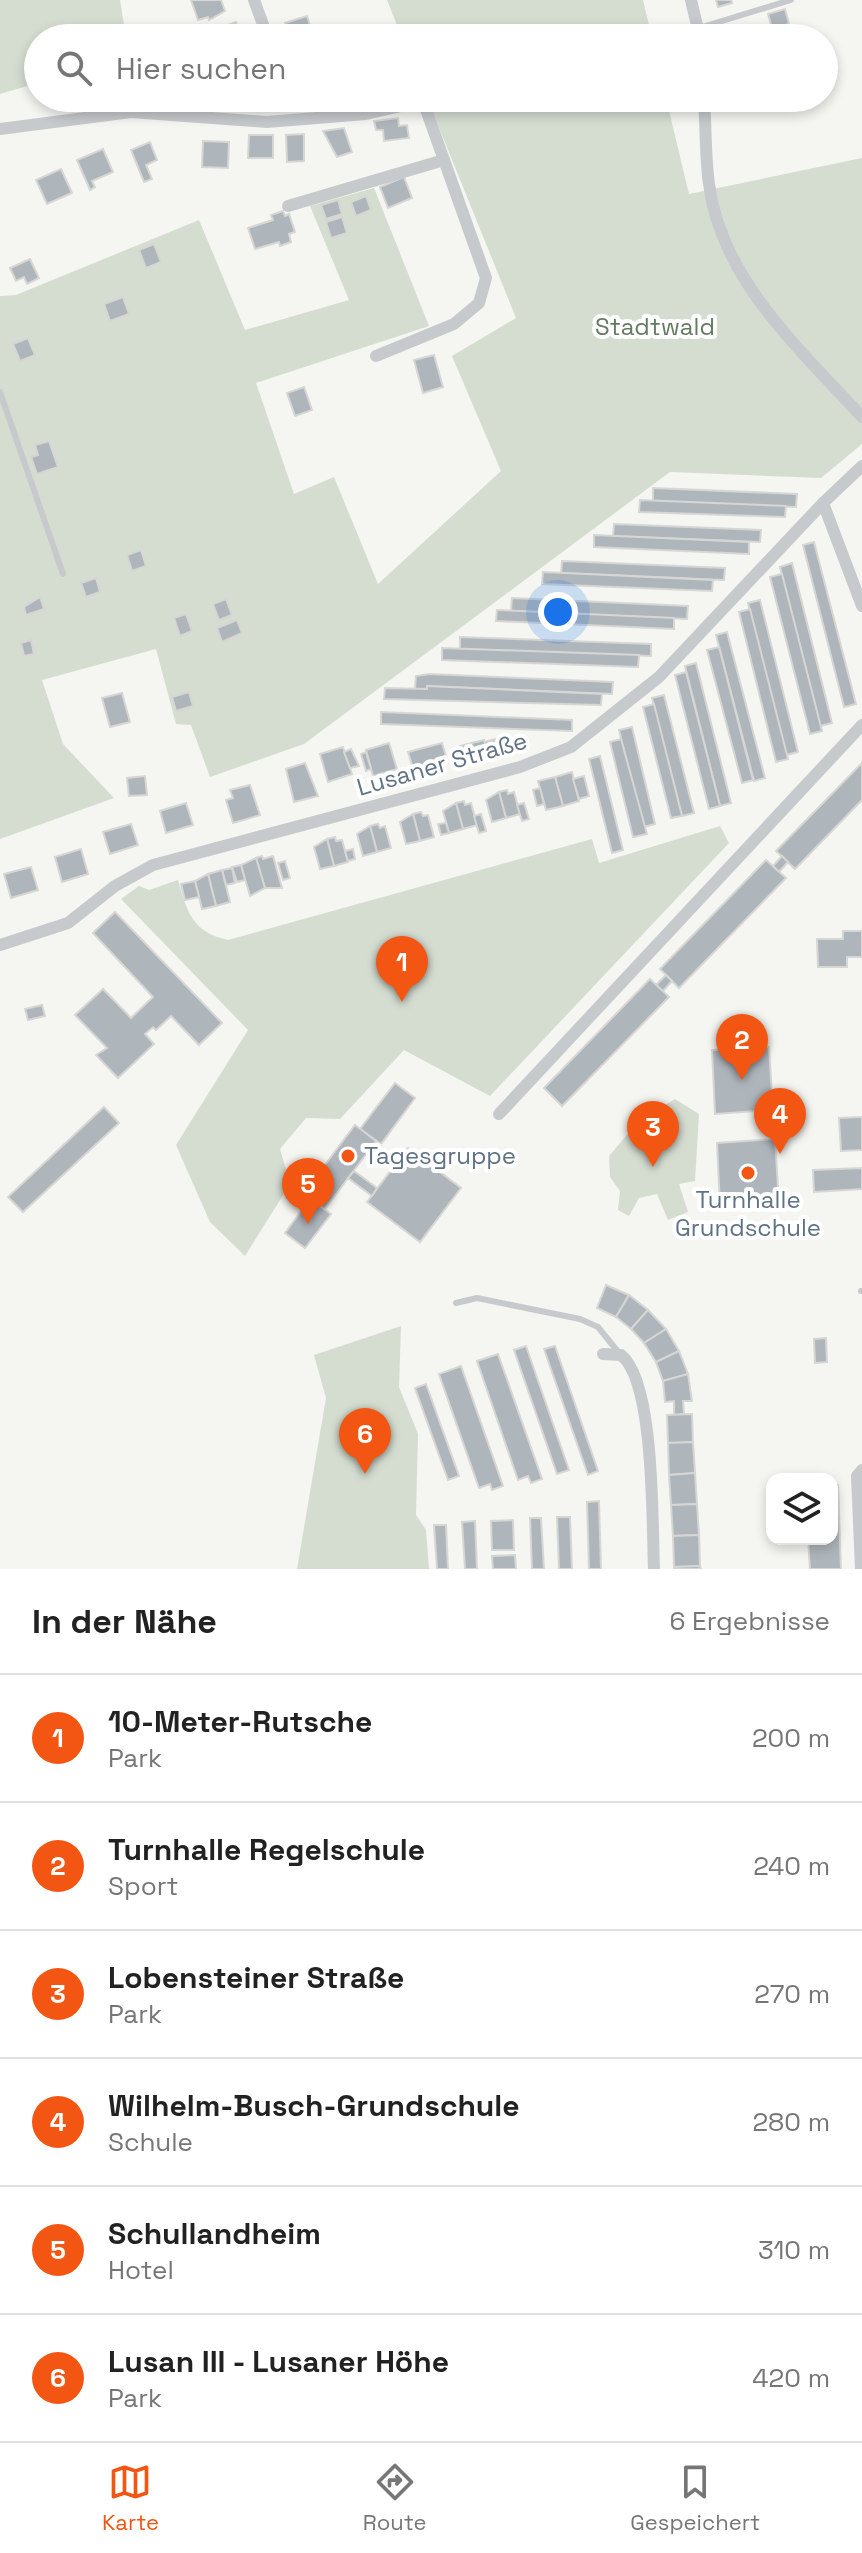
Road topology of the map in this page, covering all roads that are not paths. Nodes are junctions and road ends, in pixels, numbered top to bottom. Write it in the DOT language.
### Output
graph roads {
  1 [pos="254,0"];
  2 [pos="691,0"];
  3 [pos="791,0"];
  4 [pos="263,24"];
  5 [pos="698,24"];
  6 [pos="725,24"];
  7 [pos="375,112"];
  8 [pos="432,112"];
  9 [pos="705,112"];
  10 [pos="366,114"];
  11 [pos="0,129"];
  12 [pos="444,160"];
  13 [pos="288,206"];
  14 [pos="376,356"];
  15 [pos="0,392"];
  16 [pos="862,417"];
  17 [pos="862,466"];
  18 [pos="823,503"];
  19 [pos="63,574"];
  20 [pos="862,606"];
  21 [pos="862,725"];
  22 [pos="0,945"];
  23 [pos="499,1114"];
  24 [pos="456,1303"];
  25 [pos="603,1354"];
  26 [pos="621,1355"];
  27 [pos="862,1470"];
  28 [pos="654,1569"];
  29 [pos="861,1569"];
  1 -- 4 [label="street"];
  2 -- 5 [label="street"];
  3 -- 6 [label="lane"];
  7 -- 10 [label="street"];
  8 -- 12 [label="street"];
  9 -- 16 [label="street"];
  10 -- 11 [label="street"];
  12 -- 13 [label="street"];
  12 -- 14 [label="street"];
  15 -- 19 [label="lane"];
  17 -- 18 [label="street, Lusaner Straße"];
  18 -- 20 [label="street"];
  18 -- 22 [label="street, Lusaner Straße"];
  21 -- 23 [label="street"];
  24 -- 26 [label="lane"];
  25 -- 26 [label="street"];
  26 -- 28 [label="street"];
  27 -- 29 [label="street"];
}
